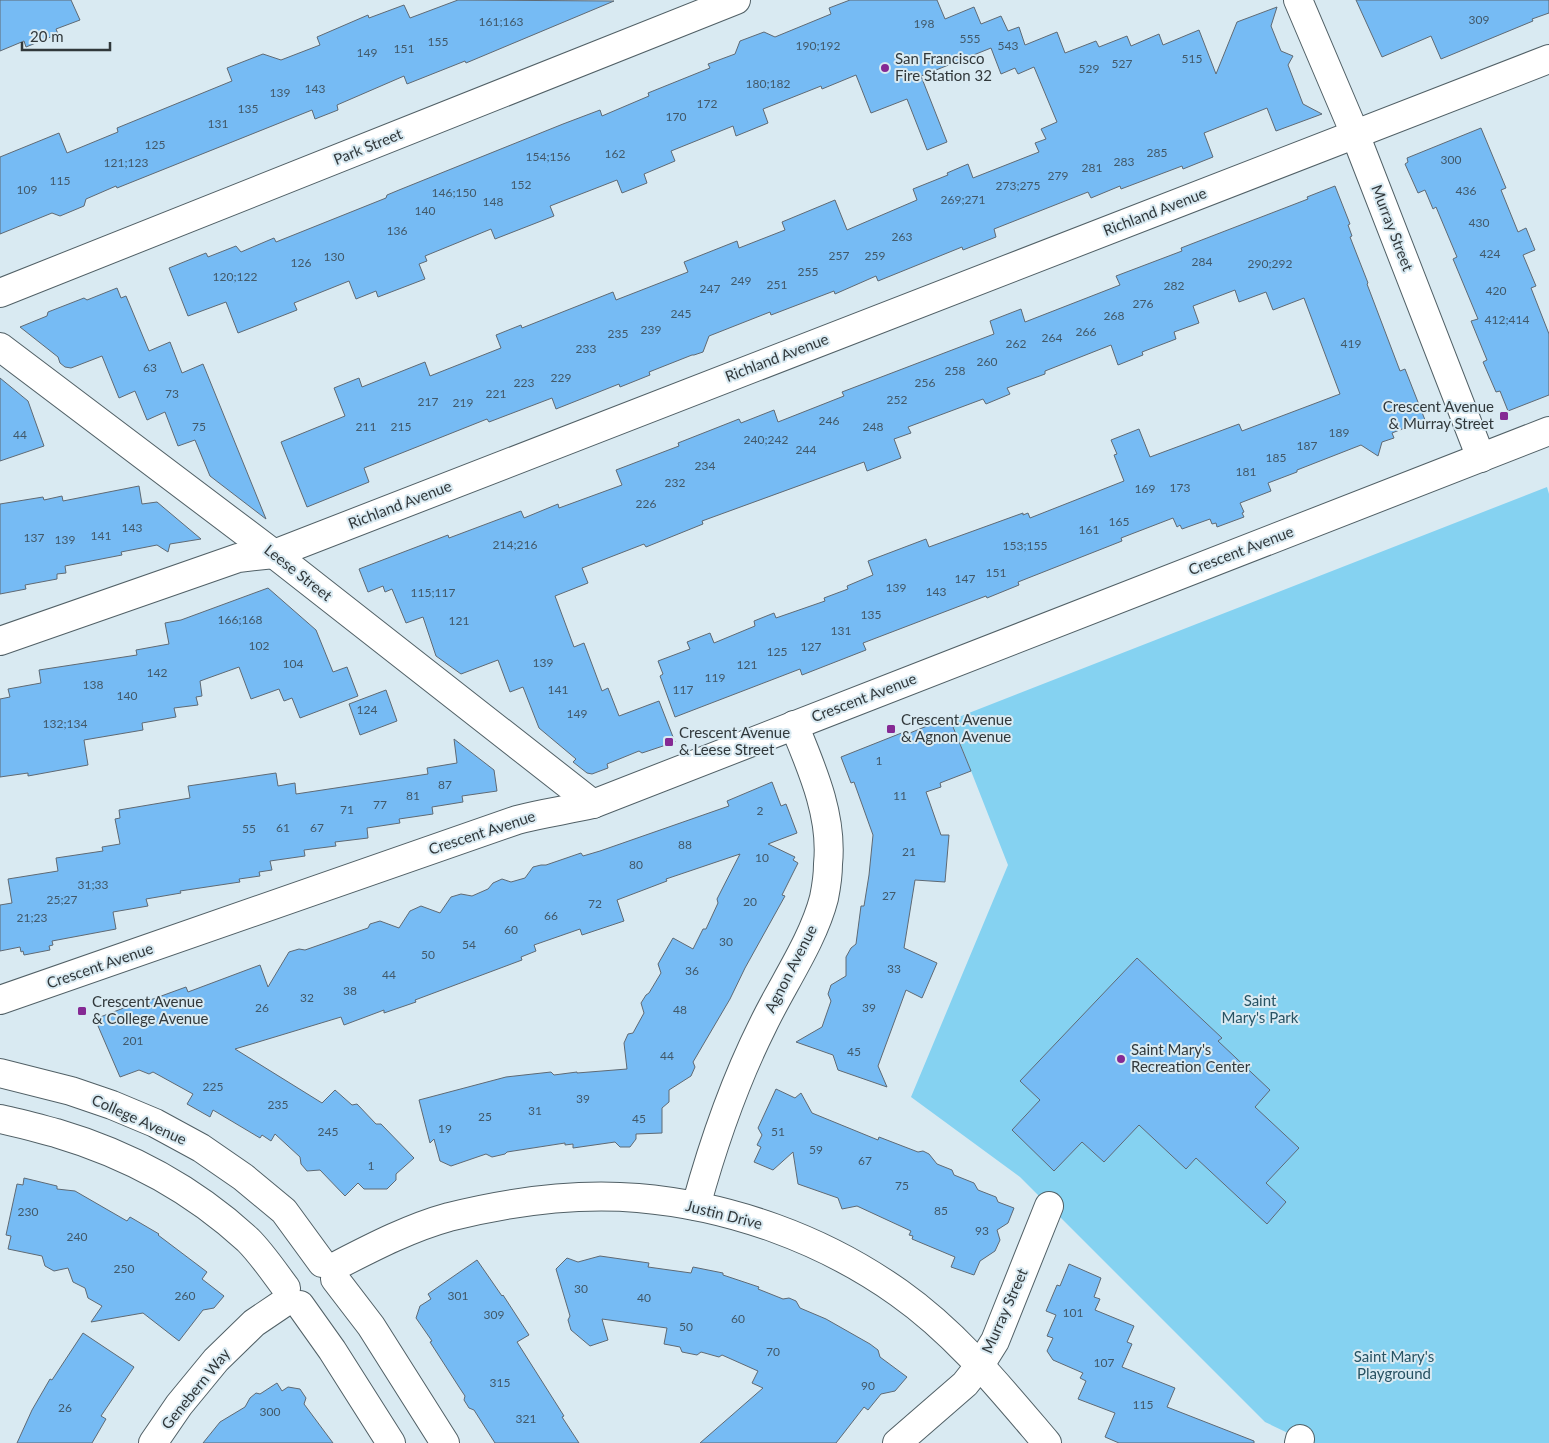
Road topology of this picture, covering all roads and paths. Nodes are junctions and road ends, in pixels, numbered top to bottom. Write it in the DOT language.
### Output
graph roads {
  1 [pos="736,0"];
  2 [pos="1298,0"];
  3 [pos="1549,59"];
  4 [pos="1355,134"];
  5 [pos="0,293"];
  6 [pos="0,347"];
  7 [pos="1549,431"];
  8 [pos="1482,458"];
  9 [pos="274,554"];
  10 [pos="0,641"];
  11 [pos="794,725"];
  12 [pos="593,804"];
  13 [pos="0,1000"];
  14 [pos="0,1072"];
  15 [pos="0,1118"];
  16 [pos="696,1206"];
  17 [pos="1049,1206"];
  18 [pos="330,1270"];
  19 [pos="291,1298"];
  20 [pos="980,1365"];
  21 [pos="153,1443"];
  22 [pos="391,1443"];
  23 [pos="445,1443"];
  24 [pos="897,1443"];
  25 [pos="1047,1443"];
  1 -- 5 [label="street, Park Street"];
  2 -- 4 [label="street, Murray Street"];
  3 -- 4 [label="street, Richland Avenue"];
  4 -- 8 [label="street, Murray Street"];
  4 -- 9 [label="street, Richland Avenue"];
  6 -- 9 [label="street, Leese Street"];
  7 -- 8 [label="street, Crescent Avenue"];
  8 -- 11 [label="street, Crescent Avenue"];
  9 -- 10 [label="street, Richland Avenue"];
  9 -- 12 [label="street, Leese Street"];
  11 -- 12 [label="street, Crescent Avenue"];
  11 -- 16 [label="street, Agnon Avenue"];
  12 -- 13 [label="street, Crescent Avenue"];
  14 -- 18 [label="street, College Avenue"];
  15 -- 19 [label="street"];
  16 -- 18 [label="street, Justin Drive"];
  16 -- 20 [label="street, Justin Drive"];
  17 -- 20 [label="street, Murray Street"];
  18 -- 19 [label="street, Justin Drive"];
  18 -- 23 [label="street, College Avenue"];
  19 -- 21 [label="street, Genebern Way"];
  19 -- 22 [label="street"];
  20 -- 24 [label="street, Murray Street"];
  20 -- 25 [label="street, Justin Drive"];
}
